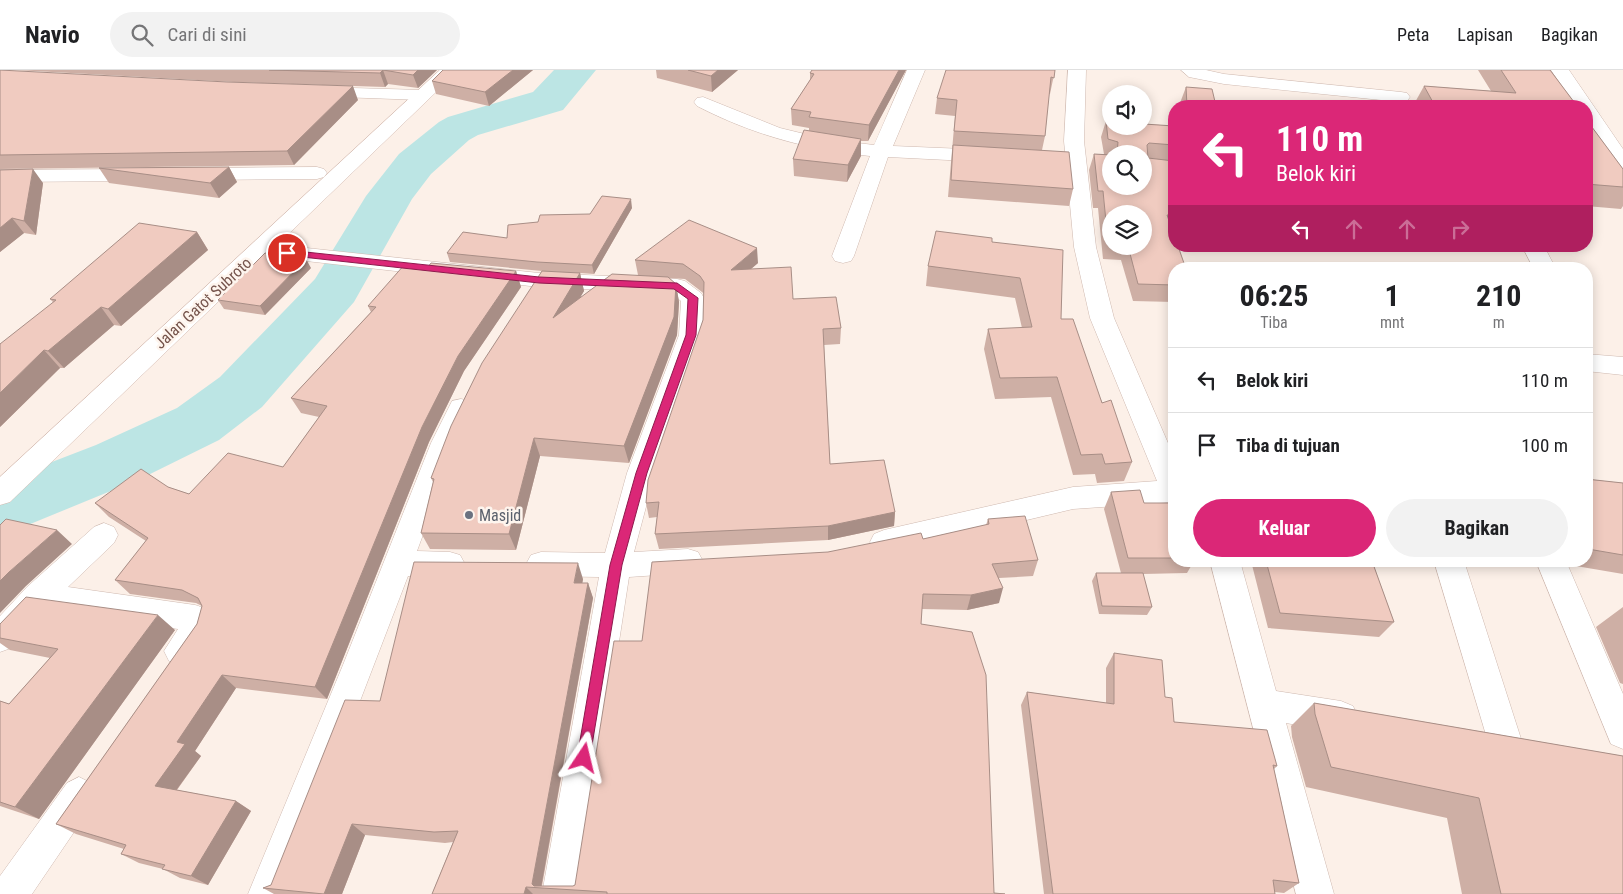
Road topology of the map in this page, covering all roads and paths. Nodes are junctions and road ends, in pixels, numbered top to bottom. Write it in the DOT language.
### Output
graph roads {
  1 [pos="430,70"];
  2 [pos="450,70"];
  3 [pos="916,70"];
  4 [pos="1077,70"];
  5 [pos="1190,70"];
  6 [pos="1560,70"];
  7 [pos="303,91"];
  8 [pos="412,95"];
  9 [pos="1400,97"];
  10 [pos="1581,100"];
  11 [pos="703,102"];
  12 [pos="1593,118"];
  13 [pos="881,151"];
  14 [pos="1008,157"];
  15 [pos="1623,163"];
  16 [pos="316,173"];
  17 [pos="158,175"];
  18 [pos="178,175"];
  19 [pos="0,176"];
  20 [pos="260,250"];
  21 [pos="843,256"];
  22 [pos="539,280"];
  23 [pos="523,305"];
  24 [pos="1593,359"];
  25 [pos="1623,366"];
  26 [pos="471,386"];
  27 [pos="1168,475"];
  28 [pos="0,476"];
  29 [pos="1168,485"];
  30 [pos="0,494"];
  31 [pos="104,535"];
  32 [pos="856,548"];
  33 [pos="713,560"];
  34 [pos="397,563"];
  35 [pos="477,564"];
  36 [pos="517,564"];
  37 [pos="616,565"];
  38 [pos="1227,567"];
  39 [pos="1451,567"];
  40 [pos="1554,567"];
  41 [pos="38,596"];
  42 [pos="0,638"];
  43 [pos="164,675"];
  44 [pos="1264,704"];
  45 [pos="1370,722"];
  46 [pos="1623,733"];
  47 [pos="1506,745"];
  48 [pos="95,772"];
  49 [pos="10,894"];
  50 [pos="266,894"];
  51 [pos="561,894"];
  52 [pos="1315,894"];
  1 -- 8 [label="street, Jalan Gatot Subroto"];
  2 -- 8 [label="street, Jalan Gatot Subroto"];
  3 -- 13 [label="street"];
  4 -- 27 [label="street"];
  5 -- 9 [label="street"];
  6 -- 10 [label="street"];
  7 -- 8 [label="street"];
  8 -- 16 [label="street, Jalan Gatot Subroto"];
  8 -- 20 [label="street, Jalan Gatot Subroto"];
  11 -- 13 [label="street"];
  12 -- 15 [label="street"];
  13 -- 14 [label="street"];
  13 -- 21 [label="street"];
  16 -- 18 [label="street"];
  16 -- 28 [label="street, Jalan Gatot Subroto"];
  17 -- 19 [label="street"];
  20 -- 22 [label="street"];
  20 -- 30 [label="street, Jalan Gatot Subroto"];
  22 -- 23 [label="street"];
  22 -- 37 [label="street"];
  24 -- 25 [label="street"];
  26 -- 34 [label="street"];
  29 -- 32 [label="street"];
  31 -- 41 [label="street"];
  33 -- 37 [label="street"];
  34 -- 35 [label="street"];
  34 -- 50 [label="street"];
  36 -- 37 [label="street"];
  37 -- 51 [label="street"];
  38 -- 44 [label="street"];
  39 -- 47 [label="street"];
  40 -- 46 [label="street"];
  41 -- 42 [label="street"];
  41 -- 43 [label="street"];
  44 -- 45 [label="street"];
  44 -- 52 [label="street"];
  48 -- 49 [label="street"];
}
